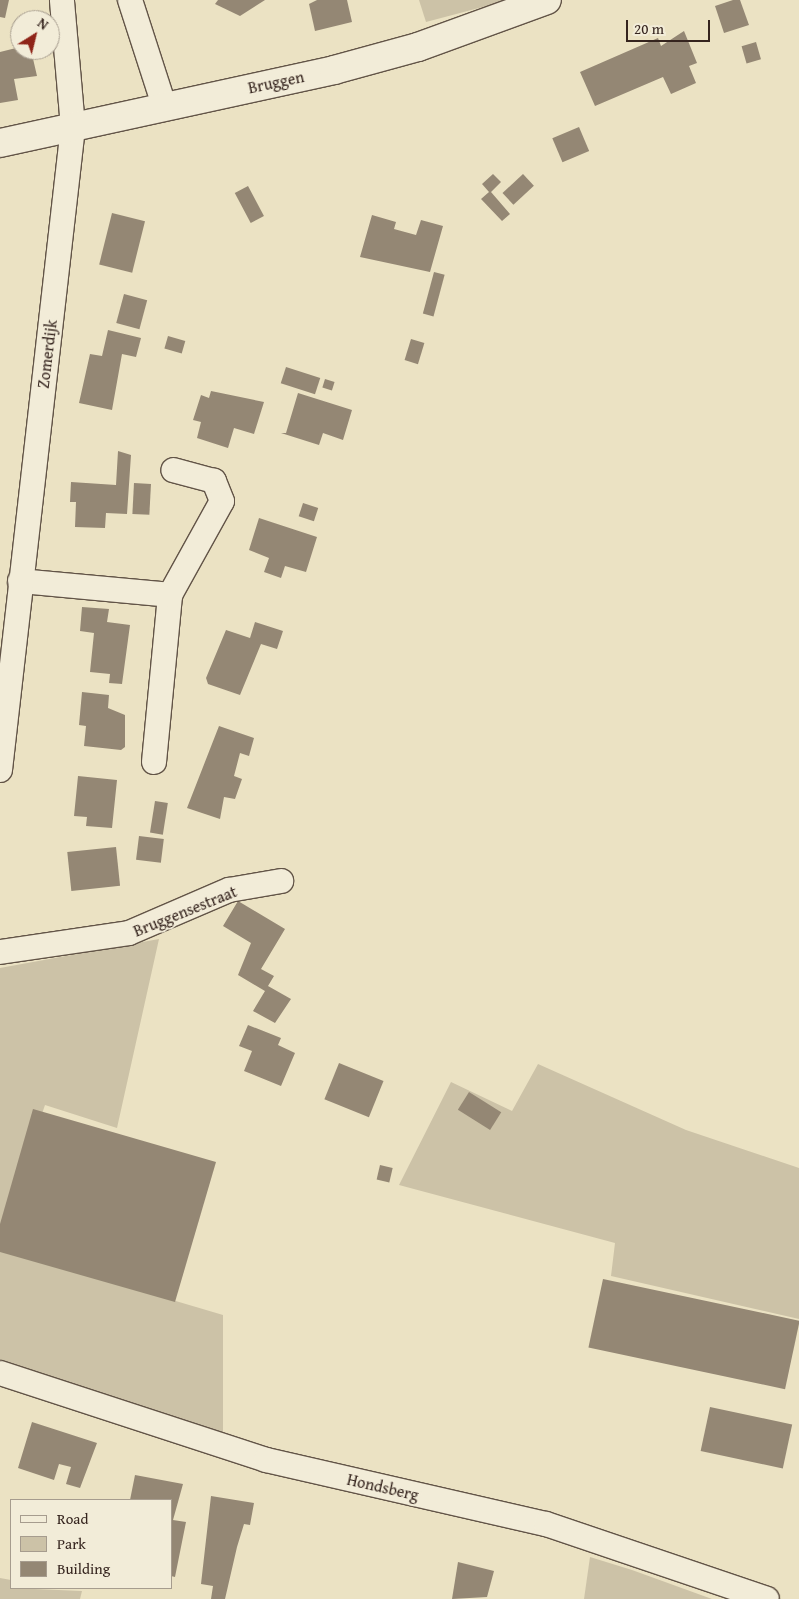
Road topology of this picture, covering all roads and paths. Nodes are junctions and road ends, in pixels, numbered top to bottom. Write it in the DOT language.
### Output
graph roads {
  1 [pos="62,0"];
  2 [pos="130,0"];
  3 [pos="547,0"];
  4 [pos="164,105"];
  5 [pos="73,127"];
  6 [pos="0,143"];
  7 [pos="173,470"];
  8 [pos="20,580"];
  9 [pos="170,595"];
  10 [pos="154,762"];
  11 [pos="0,770"];
  12 [pos="281,881"];
  13 [pos="0,952"];
  14 [pos="0,1373"];
  15 [pos="767,1599"];
  1 -- 5 [label="street, Zomerdijk"];
  2 -- 4 [label="street"];
  3 -- 4 [label="street, Bruggen"];
  4 -- 5 [label="street, Bruggen"];
  5 -- 6 [label="street, Bruggen"];
  5 -- 8 [label="street, Zomerdijk"];
  7 -- 9 [label="street"];
  8 -- 9 [label="street"];
  8 -- 11 [label="street, Zomerdijk"];
  9 -- 10 [label="street"];
  12 -- 13 [label="street, Bruggensestraat"];
  14 -- 15 [label="street, Hondsberg"];
}
